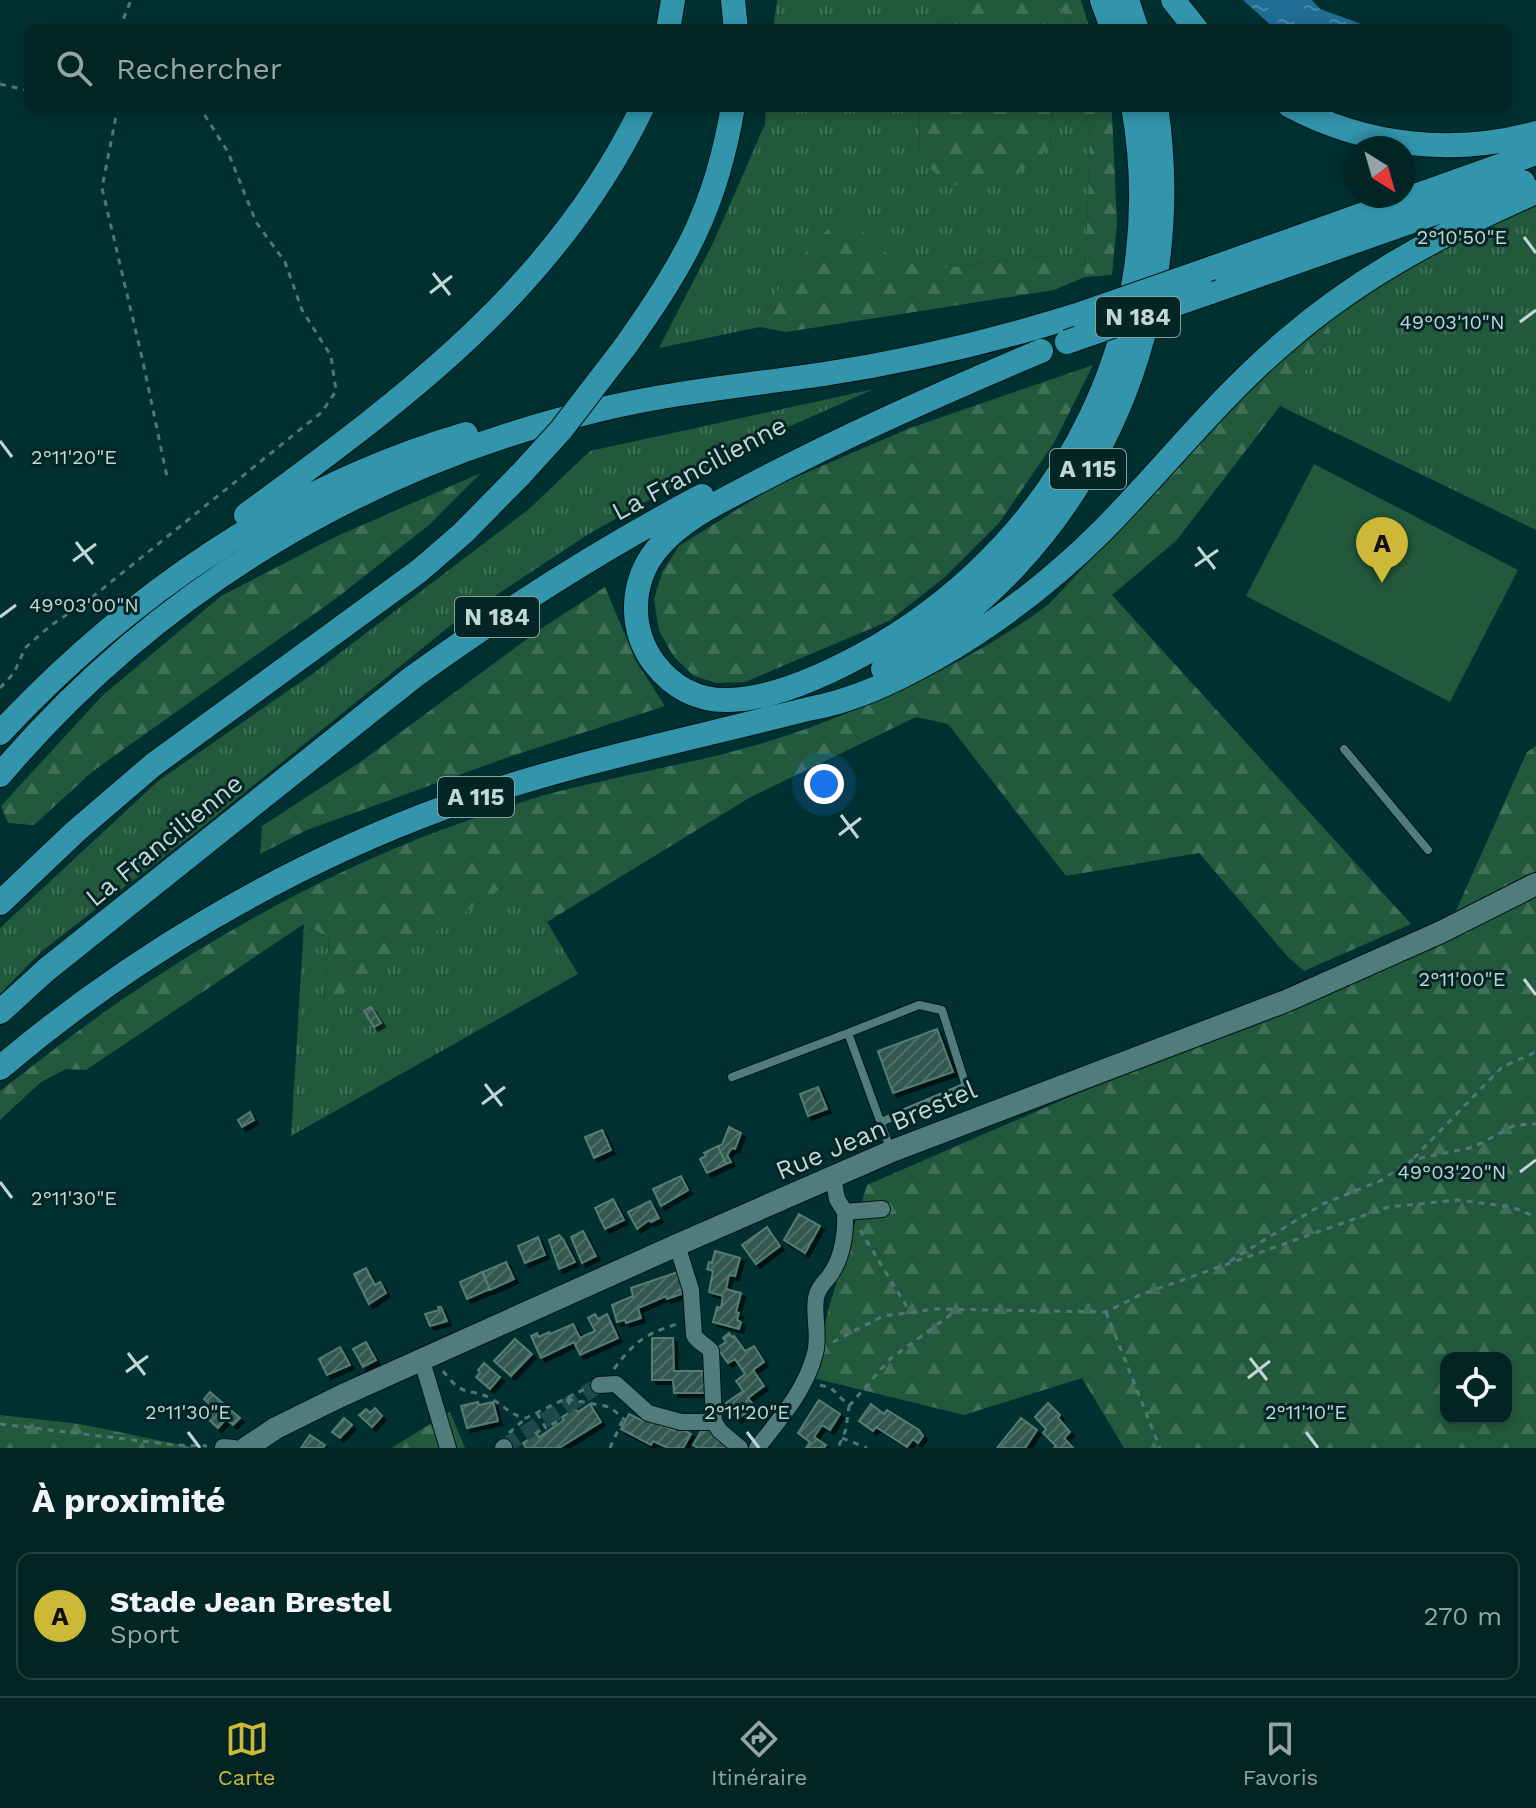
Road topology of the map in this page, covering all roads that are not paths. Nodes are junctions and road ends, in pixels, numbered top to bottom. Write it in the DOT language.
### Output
graph roads {
  1 [pos="673,0"];
  2 [pos="733,0"];
  3 [pos="1102,0"];
  4 [pos="1127,0"];
  5 [pos="1173,0"];
  6 [pos="669,24"];
  7 [pos="735,24"];
  8 [pos="1111,24"];
  9 [pos="1135,24"];
  10 [pos="1192,24"];
  11 [pos="640,112"];
  12 [pos="732,112"];
  13 [pos="1134,112"];
  14 [pos="1156,112"];
  15 [pos="1304,112"];
  16 [pos="1536,133"];
  17 [pos="1536,153"];
  18 [pos="1536,178"];
  19 [pos="1536,192"];
  20 [pos="1041,351"];
  21 [pos="739,385"];
  22 [pos="149,596"];
  23 [pos="808,709"];
  24 [pos="0,733"];
  25 [pos="1344,749"];
  26 [pos="0,775"];
  27 [pos="1428,850"];
  28 [pos="1536,884"];
  29 [pos="0,903"];
  30 [pos="0,1012"];
  31 [pos="848,1033"];
  32 [pos="0,1068"];
  33 [pos="732,1077"];
  34 [pos="881,1122"];
  35 [pos="892,1151"];
  36 [pos="833,1177"];
  37 [pos="882,1209"];
  38 [pos="845,1216"];
  39 [pos="677,1245"];
  40 [pos="422,1361"];
  41 [pos="595,1385"];
  42 [pos="714,1422"];
  43 [pos="246,1448"];
  44 [pos="448,1448"];
  45 [pos="740,1448"];
  46 [pos="757,1448"];
  1 -- 6 [label="highway"];
  2 -- 7 [label="highway"];
  3 -- 8 [label="highway"];
  4 -- 9 [label="highway"];
  5 -- 10 [label="highway"];
  11 -- 22 [label="highway"];
  12 -- 29 [label="highway, bridge"];
  13 -- 20 [label="highway"];
  14 -- 23 [label="highway, A 115"];
  15 -- 16 [label="highway"];
  17 -- 21 [label="highway, La Francilienne / N 184, bridge"];
  18 -- 20 [label="highway, La Francilienne / N 184, bridge"];
  19 -- 23 [label="highway"];
  20 -- 30 [label="highway, La Francilienne / N 184"];
  21 -- 22 [label="highway"];
  21 -- 26 [label="highway, La Francilienne / N 184"];
  22 -- 24 [label="highway"];
  23 -- 32 [label="highway, A 115"];
  25 -- 27 [label="lane"];
  28 -- 35 [label="street, Rue Jean Brestel"];
  31 -- 33 [label="lane"];
  31 -- 34 [label="lane"];
  31 -- 34 [label="lane"];
  34 -- 35 [label="lane"];
  35 -- 36 [label="street, Rue Jean Brestel"];
  36 -- 38 [label="street"];
  36 -- 39 [label="street, Rue Jean Brestel"];
  37 -- 38 [label="street"];
  38 -- 46 [label="street"];
  39 -- 40 [label="street, Rue Jean Brestel"];
  39 -- 42 [label="street"];
  40 -- 43 [label="street, Rue Jean Brestel"];
  40 -- 44 [label="street"];
  41 -- 42 [label="street"];
  42 -- 45 [label="street"];
}
